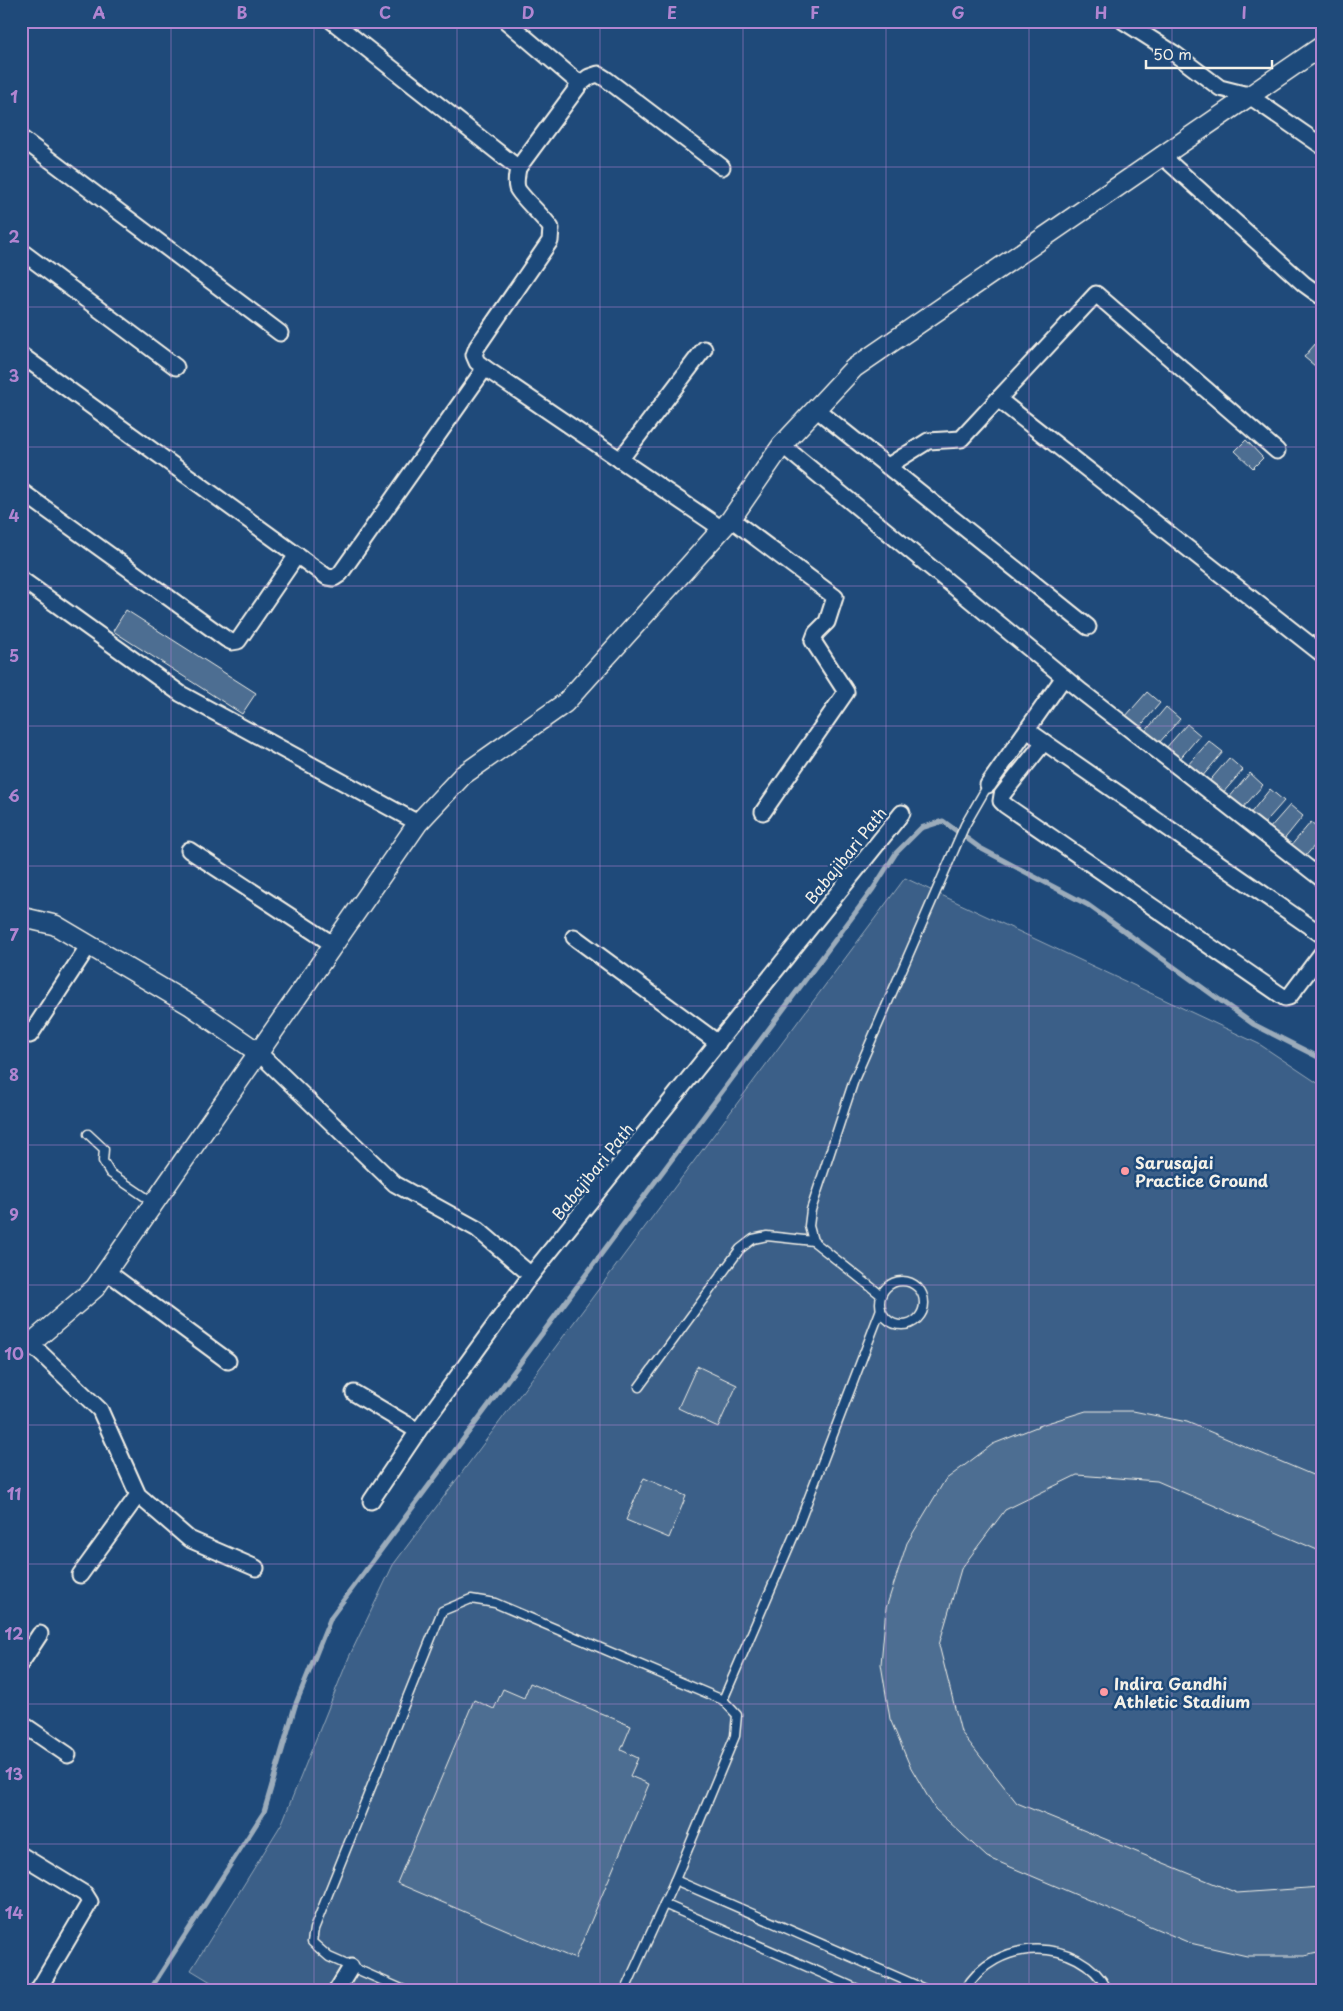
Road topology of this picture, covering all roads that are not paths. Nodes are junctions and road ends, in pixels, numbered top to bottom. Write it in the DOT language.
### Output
graph roads {
  1 [pos="332,21"];
  2 [pos="506,21"];
  3 [pos="1123,21"];
  4 [pos="1322,46"];
  5 [pos="580,84"];
  6 [pos="1248,95"];
  7 [pos="21,138"];
  8 [pos="1322,146"];
  9 [pos="1161,155"];
  10 [pos="722,167"];
  11 [pos="518,168"];
  12 [pos="21,251"];
  13 [pos="1322,297"];
  14 [pos="280,333"];
  15 [pos="704,349"];
  16 [pos="21,355"];
  17 [pos="176,368"];
  18 [pos="485,368"];
  19 [pos="998,399"];
  20 [pos="816,409"];
  21 [pos="782,445"];
  22 [pos="1277,452"];
  23 [pos="620,460"];
  24 [pos="888,466"];
  25 [pos="21,491"];
  26 [pos="726,524"];
  27 [pos="297,555"];
  28 [pos="21,579"];
  29 [pos="1088,627"];
  30 [pos="1322,654"];
  31 [pos="1064,678"];
  32 [pos="1027,730"];
  33 [pos="1044,742"];
  34 [pos="988,785"];
  35 [pos="763,812"];
  36 [pos="902,813"];
  37 [pos="418,823"];
  38 [pos="189,850"];
  39 [pos="1322,879"];
  40 [pos="21,917"];
  41 [pos="1322,934"];
  42 [pos="574,937"];
  43 [pos="89,945"];
  44 [pos="334,945"];
  45 [pos="1322,953"];
  46 [pos="30,1035"];
  47 [pos="718,1043"];
  48 [pos="259,1053"];
  49 [pos="88,1134"];
  50 [pos="154,1203"];
  51 [pos="813,1241"];
  52 [pos="106,1271"];
  53 [pos="531,1275"];
  54 [pos="881,1295"];
  55 [pos="881,1310"];
  56 [pos="26,1348"];
  57 [pos="228,1361"];
  58 [pos="639,1387"];
  59 [pos="354,1393"];
  60 [pos="418,1431"];
  61 [pos="138,1496"];
  62 [pos="371,1501"];
  63 [pos="256,1568"];
  64 [pos="80,1575"];
  65 [pos="40,1634"];
  66 [pos="21,1664"];
  67 [pos="723,1700"];
  68 [pos="21,1723"];
  69 [pos="68,1755"];
  70 [pos="21,1855"];
  71 [pos="674,1880"];
  72 [pos="664,1904"];
  73 [pos="351,1967"];
  74 [pos="38,1990"];
  75 [pos="337,1990"];
  76 [pos="404,1990"];
  77 [pos="625,1990"];
  78 [pos="860,1990"];
  79 [pos="927,1990"];
  80 [pos="965,1990"];
  81 [pos="1108,1990"];
  1 -- 11 [label="street"];
  2 -- 5 [label="street"];
  3 -- 6 [label="street"];
  4 -- 6 [label="street"];
  5 -- 10 [label="street"];
  5 -- 11 [label="street"];
  6 -- 8 [label="street"];
  6 -- 9 [label="street"];
  7 -- 14 [label="street"];
  9 -- 13 [label="street"];
  9 -- 20 [label="street"];
  11 -- 18 [label="street"];
  12 -- 17 [label="street"];
  15 -- 23 [label="street"];
  16 -- 27 [label="street"];
  18 -- 23 [label="street"];
  18 -- 27 [label="street"];
  19 -- 22 [label="street"];
  19 -- 24 [label="street"];
  19 -- 30 [label="street"];
  20 -- 21 [label="street"];
  20 -- 24 [label="street"];
  21 -- 26 [label="street"];
  21 -- 31 [label="street"];
  23 -- 26 [label="street"];
  24 -- 29 [label="street"];
  25 -- 27 [label="street"];
  26 -- 35 [label="street"];
  26 -- 37 [label="street"];
  28 -- 37 [label="street"];
  31 -- 32 [label="street"];
  31 -- 39 [label="street"];
  32 -- 33 [label="street"];
  32 -- 34 [label="street"];
  33 -- 41 [label="street"];
  33 -- 45 [label="street"];
  34 -- 51 [label="lane"];
  36 -- 47 [label="street, Babajibari Path"];
  37 -- 44 [label="street"];
  38 -- 44 [label="street"];
  40 -- 43 [label="street"];
  42 -- 47 [label="street"];
  43 -- 46 [label="street"];
  43 -- 48 [label="street"];
  44 -- 48 [label="street"];
  47 -- 53 [label="street, Babajibari Path"];
  48 -- 50 [label="street"];
  48 -- 53 [label="street"];
  49 -- 50 [label="lane"];
  50 -- 52 [label="street"];
  51 -- 54 [label="lane"];
  51 -- 58 [label="lane"];
  52 -- 56 [label="street"];
  52 -- 57 [label="street"];
  53 -- 60 [label="street, Babajibari Path"];
  54 -- 55 [label="lane"];
  54 -- 55 [label="lane"];
  55 -- 67 [label="lane"];
  56 -- 61 [label="street"];
  59 -- 60 [label="street"];
  60 -- 62 [label="street, Babajibari Path"];
  61 -- 63 [label="street"];
  61 -- 64 [label="street"];
  65 -- 66 [label="street"];
  67 -- 71 [label="lane"];
  67 -- 73 [label="lane"];
  68 -- 69 [label="street"];
  70 -- 74 [label="street"];
  71 -- 72 [label="lane"];
  71 -- 79 [label="lane"];
  72 -- 77 [label="lane"];
  72 -- 78 [label="lane"];
  73 -- 75 [label="street"];
  73 -- 76 [label="lane"];
  80 -- 81 [label="lane"];
}
